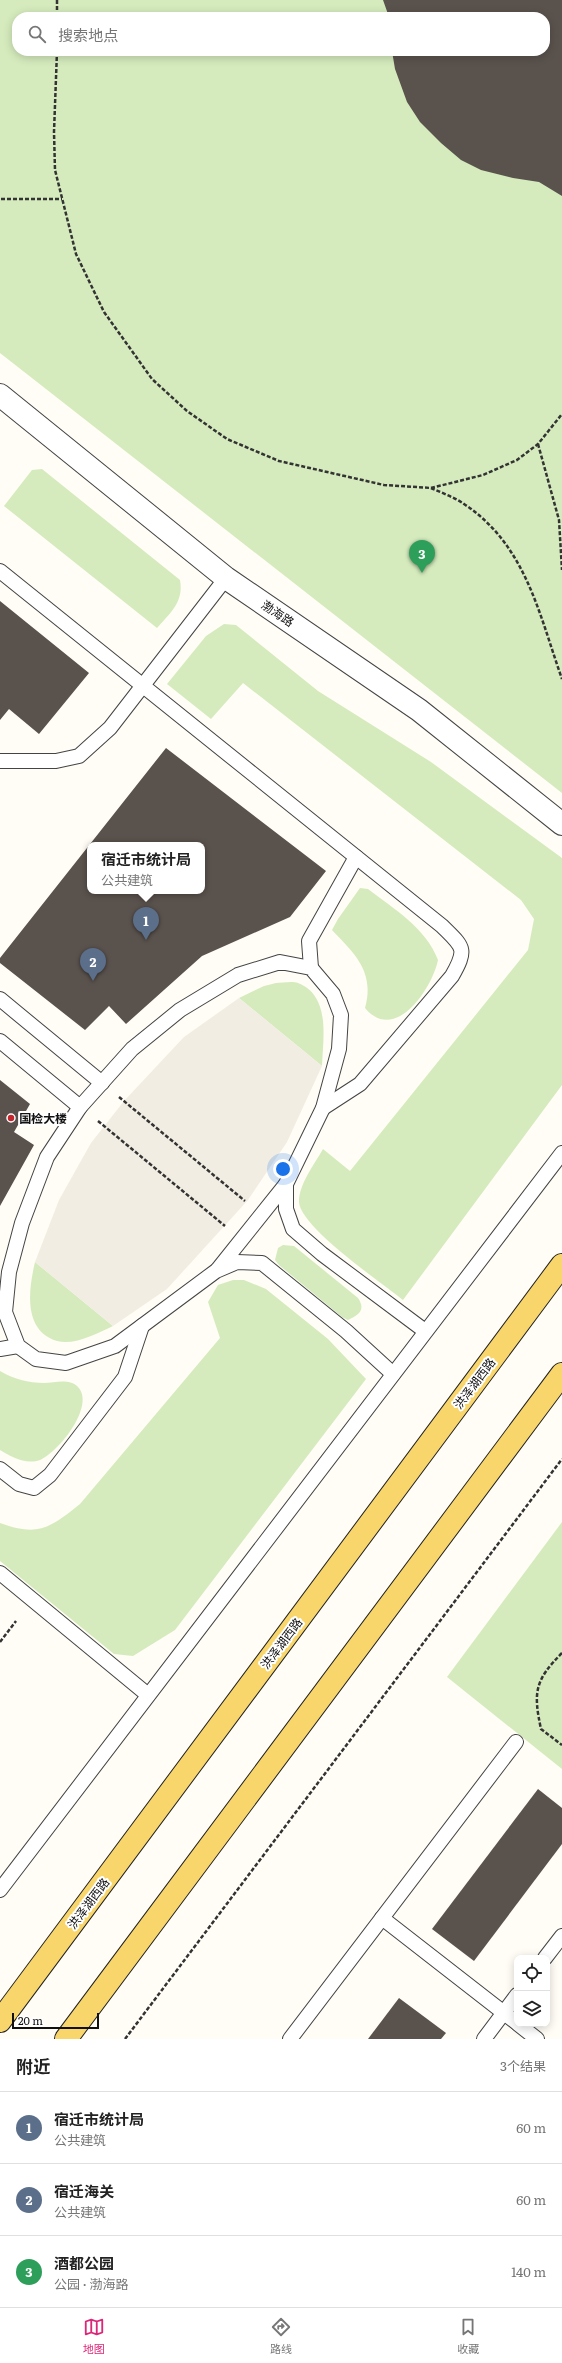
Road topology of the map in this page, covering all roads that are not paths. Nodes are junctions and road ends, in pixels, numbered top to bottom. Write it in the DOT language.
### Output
graph roads {
  1 [pos="0,395"];
  2 [pos="0,571"];
  3 [pos="226,578"];
  4 [pos="143,686"];
  5 [pos="0,761"];
  6 [pos="562,824"];
  7 [pos="356,857"];
  8 [pos="311,968"];
  9 [pos="0,999"];
  10 [pos="0,1041"];
  11 [pos="102,1083"];
  12 [pos="80,1107"];
  13 [pos="323,1108"];
  14 [pos="562,1153"];
  15 [pos="286,1184"];
  16 [pos="562,1265"];
  17 [pos="216,1271"];
  18 [pos="142,1326"];
  19 [pos="425,1332"];
  20 [pos="18,1346"];
  21 [pos="0,1349"];
  22 [pos="392,1374"];
  23 [pos="562,1374"];
  24 [pos="0,1469"];
  25 [pos="0,1573"];
  26 [pos="148,1694"];
  27 [pos="516,1742"];
  28 [pos="0,1890"];
  29 [pos="382,1918"];
  30 [pos="562,1936"];
  31 [pos="547,1955"];
  32 [pos="514,1999"];
  33 [pos="504,2013"];
  34 [pos="0,2021"];
  35 [pos="514,2021"];
  36 [pos="521,2027"];
  37 [pos="66,2039"];
  38 [pos="290,2039"];
  39 [pos="484,2039"];
  40 [pos="537,2039"];
  1 -- 3 [label="street, 渤海路"];
  2 -- 4 [label="lane"];
  3 -- 4 [label="lane"];
  3 -- 6 [label="street, 渤海路"];
  4 -- 5 [label="lane"];
  4 -- 7 [label="lane"];
  7 -- 8 [label="lane"];
  7 -- 13 [label="lane"];
  8 -- 11 [label="lane"];
  8 -- 13 [label="lane"];
  9 -- 11 [label="lane"];
  10 -- 12 [label="lane"];
  11 -- 12 [label="lane"];
  12 -- 20 [label="lane"];
  13 -- 15 [label="lane"];
  14 -- 19 [label="lane"];
  15 -- 17 [label="lane"];
  15 -- 19 [label="lane"];
  16 -- 34 [label="main road, 洪泽湖西路"];
  17 -- 18 [label="lane"];
  17 -- 22 [label="lane"];
  18 -- 20 [label="lane"];
  18 -- 24 [label="lane"];
  19 -- 22 [label="lane"];
  20 -- 21 [label="lane"];
  22 -- 26 [label="lane"];
  23 -- 37 [label="main road"];
  25 -- 26 [label="lane"];
  26 -- 28 [label="lane"];
  27 -- 29 [label="lane"];
  29 -- 33 [label="lane"];
  29 -- 38 [label="lane"];
  30 -- 31 [label="lane"];
  32 -- 33 [label="lane"];
  33 -- 35 [label="lane"];
  33 -- 39 [label="lane"];
  36 -- 40 [label="lane"];
}
